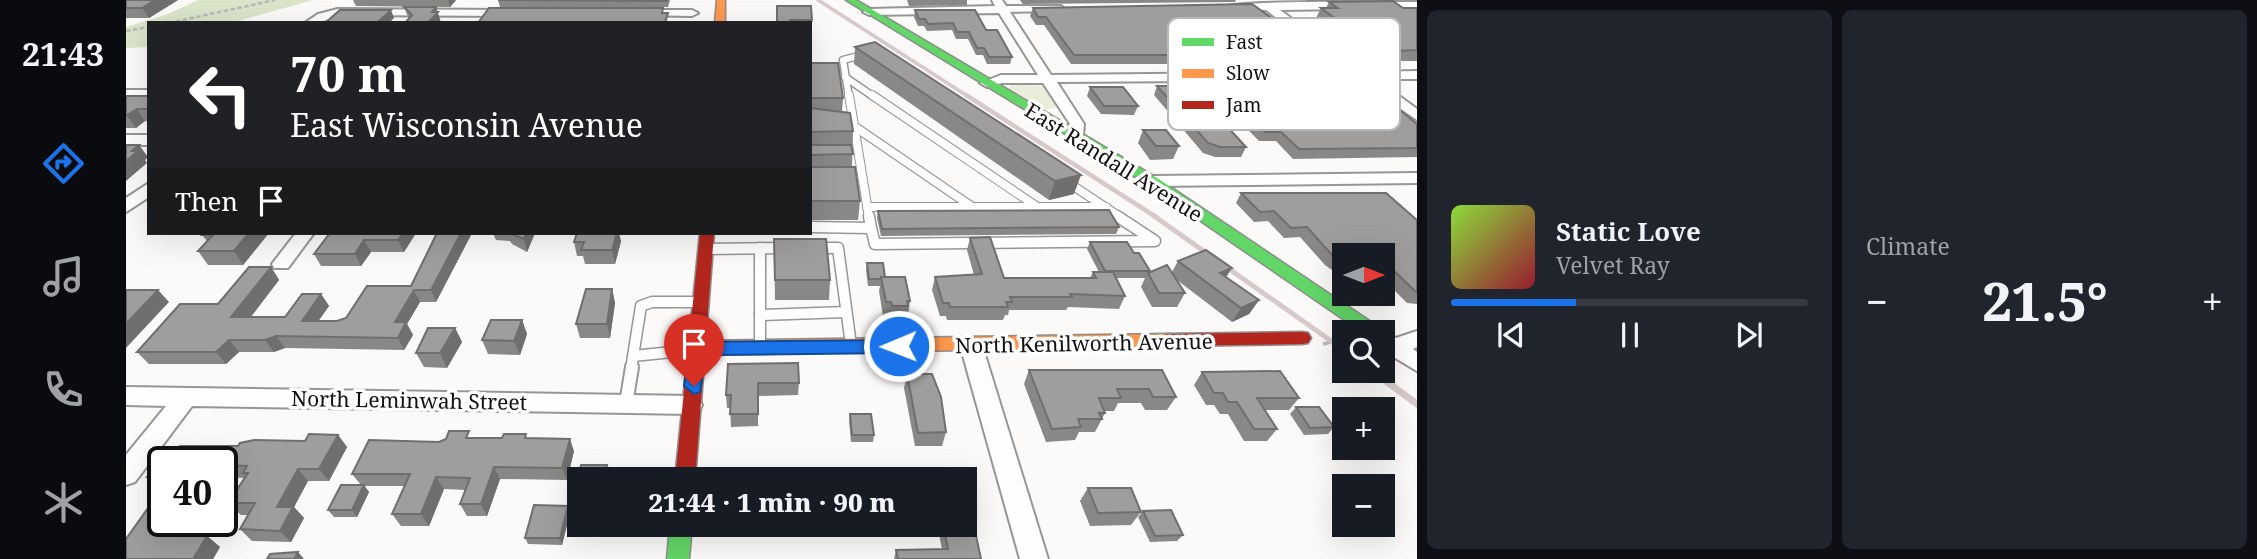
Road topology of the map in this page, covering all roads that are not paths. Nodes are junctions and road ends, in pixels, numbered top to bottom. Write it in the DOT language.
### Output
graph roads {
  1 [pos="481,0"];
  2 [pos="693,0"];
  3 [pos="721,0"];
  4 [pos="734,0"];
  5 [pos="850,0"];
  6 [pos="1264,3"];
  7 [pos="1000,4"];
  8 [pos="1417,5"];
  9 [pos="1216,7"];
  10 [pos="1069,8"];
  11 [pos="869,12"];
  12 [pos="525,13"];
  13 [pos="630,13"];
  14 [pos="467,18"];
  15 [pos="692,18"];
  16 [pos="1284,18"];
  17 [pos="314,21"];
  18 [pos="720,21"];
  19 [pos="732,21"];
  20 [pos="873,52"];
  21 [pos="845,77"];
  22 [pos="1168,77"];
  23 [pos="1048,78"];
  24 [pos="987,83"];
  25 [pos="126,94"];
  26 [pos="147,94"];
  27 [pos="1400,103"];
  28 [pos="1417,116"];
  29 [pos="842,122"];
  30 [pos="852,122"];
  31 [pos="1075,136"];
  32 [pos="126,140"];
  33 [pos="147,140"];
  34 [pos="846,157"];
  35 [pos="858,157"];
  36 [pos="1062,178"];
  37 [pos="1417,178"];
  38 [pos="1152,181"];
  39 [pos="147,190"];
  40 [pos="126,207"];
  41 [pos="867,207"];
  42 [pos="971,207"];
  43 [pos="1036,207"];
  44 [pos="1106,207"];
  45 [pos="812,227"];
  46 [pos="871,228"];
  47 [pos="303,235"];
  48 [pos="706,241"];
  49 [pos="760,248"];
  50 [pos="281,264"];
  51 [pos="702,302"];
  52 [pos="846,312"];
  53 [pos="760,315"];
  54 [pos="1356,320"];
  55 [pos="1302,338"];
  56 [pos="1417,339"];
  57 [pos="1395,342"];
  58 [pos="971,345"];
  59 [pos="851,347"];
  60 [pos="1395,347"];
  61 [pos="698,348"];
  62 [pos="760,348"];
  63 [pos="634,356"];
  64 [pos="1417,363"];
  65 [pos="126,396"];
  66 [pos="186,397"];
  67 [pos="626,404"];
  68 [pos="691,405"];
  69 [pos="686,467"];
  70 [pos="126,474"];
  71 [pos="680,537"];
  72 [pos="678,559"];
  73 [pos="1034,559"];
  1 -- 14 [label="street"];
  2 -- 15 [label="street"];
  3 -- 18 [label="street"];
  4 -- 19 [label="street"];
  5 -- 11 [label="street, East Randall Avenue"];
  6 -- 8 [label="street"];
  6 -- 9 [label="street"];
  6 -- 16 [label="street"];
  7 -- 10 [label="street"];
  7 -- 11 [label="street"];
  7 -- 23 [label="street"];
  11 -- 24 [label="street, East Randall Avenue"];
  12 -- 14 [label="street"];
  13 -- 15 [label="street"];
  14 -- 17 [label="street"];
  20 -- 21 [label="lane"];
  21 -- 30 [label="lane"];
  21 -- 43 [label="lane"];
  22 -- 23 [label="street"];
  23 -- 24 [label="street"];
  23 -- 31 [label="street"];
  24 -- 31 [label="street, East Randall Avenue"];
  25 -- 26 [label="street"];
  27 -- 28 [label="street"];
  29 -- 30 [label="lane"];
  30 -- 35 [label="lane"];
  30 -- 42 [label="lane"];
  31 -- 38 [label="street, East Randall Avenue"];
  32 -- 33 [label="street"];
  34 -- 35 [label="lane"];
  35 -- 41 [label="lane"];
  36 -- 44 [label="lane"];
  37 -- 38 [label="street"];
  38 -- 54 [label="street, East Randall Avenue"];
  39 -- 40 [label="street"];
  41 -- 42 [label="lane"];
  41 -- 46 [label="lane"];
  42 -- 43 [label="lane"];
  43 -- 44 [label="lane"];
  44 -- 46 [label="lane"];
  45 -- 46 [label="lane"];
  47 -- 50 [label="street"];
  48 -- 49 [label="lane"];
  48 -- 51 [label="street"];
  49 -- 52 [label="lane"];
  49 -- 53 [label="lane"];
  51 -- 61 [label="street"];
  51 -- 63 [label="lane"];
  52 -- 53 [label="lane"];
  52 -- 59 [label="lane"];
  53 -- 62 [label="lane"];
  55 -- 58 [label="street, North Kenilworth Avenue"];
  56 -- 57 [label="street"];
  58 -- 59 [label="street, North Kenilworth Avenue"];
  58 -- 73 [label="street"];
  59 -- 62 [label="street, North Kenilworth Avenue"];
  60 -- 64 [label="street"];
  61 -- 62 [label="street, North Kenilworth Avenue"];
  61 -- 63 [label="lane"];
  61 -- 68 [label="street"];
  63 -- 67 [label="lane"];
  65 -- 66 [label="street, North Leminwah Street"];
  66 -- 67 [label="street, North Leminwah Street"];
  66 -- 70 [label="street"];
  67 -- 68 [label="street, North Leminwah Street"];
  68 -- 69 [label="street"];
  71 -- 72 [label="street"];
}
